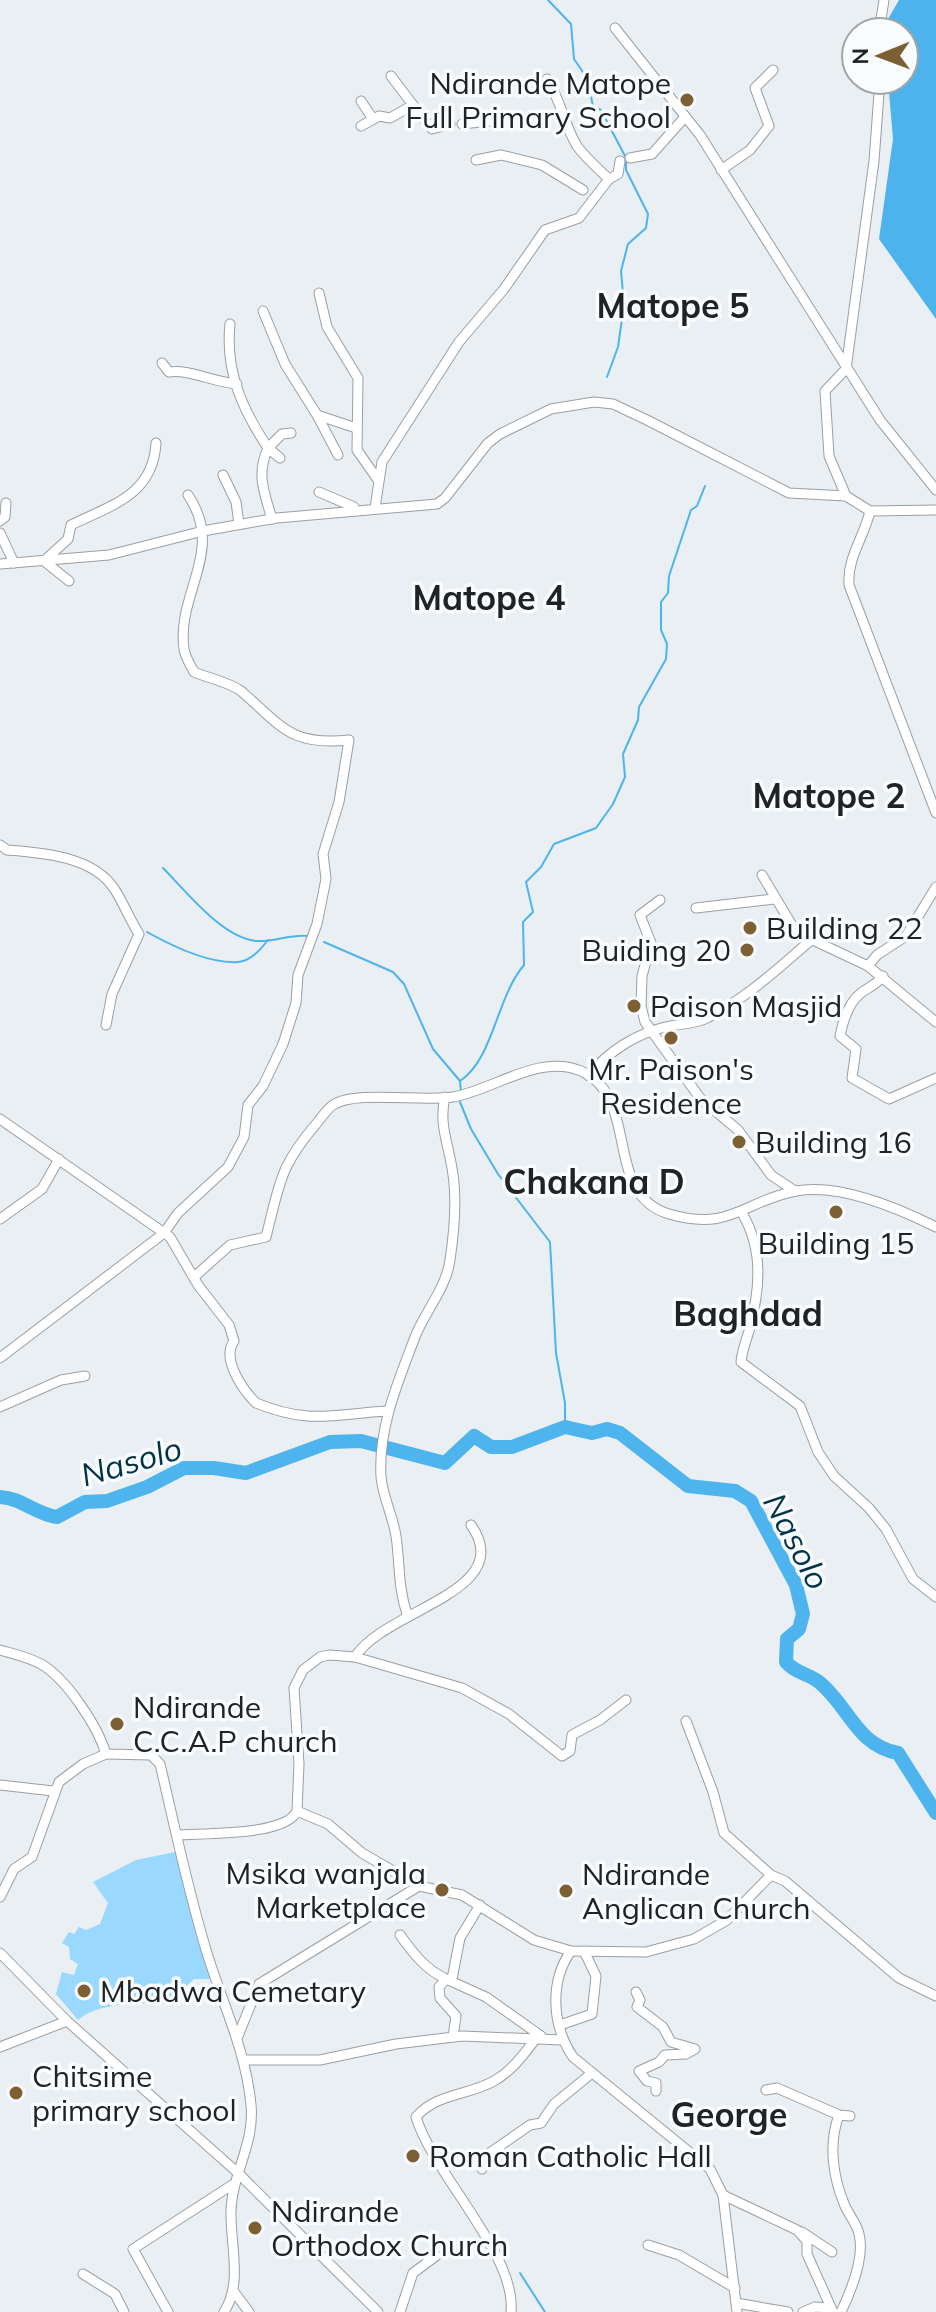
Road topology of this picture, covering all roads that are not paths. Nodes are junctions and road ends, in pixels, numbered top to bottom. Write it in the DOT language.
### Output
graph roads {
  1 [pos="615,28"];
  2 [pos="773,70"];
  3 [pos="391,76"];
  4 [pos="547,79"];
  5 [pos="879,96"];
  6 [pos="361,101"];
  7 [pos="413,105"];
  8 [pos="685,117"];
  9 [pos="373,119"];
  10 [pos="507,119"];
  11 [pos="450,124"];
  12 [pos="462,124"];
  13 [pos="361,126"];
  14 [pos="630,158"];
  15 [pos="476,160"];
  16 [pos="620,161"];
  17 [pos="721,170"];
  18 [pos="609,179"];
  19 [pos="583,190"];
  20 [pos="319,293"];
  21 [pos="263,311"];
  22 [pos="230,324"];
  23 [pos="162,363"];
  24 [pos="846,369"];
  25 [pos="237,384"];
  26 [pos="317,415"];
  27 [pos="356,428"];
  28 [pos="291,433"];
  29 [pos="156,443"];
  30 [pos="268,448"];
  31 [pos="338,455"];
  32 [pos="280,458"];
  33 [pos="223,475"];
  34 [pos="378,480"];
  35 [pos="936,490"];
  36 [pos="319,492"];
  37 [pos="188,495"];
  38 [pos="846,496"];
  39 [pos="6,503"];
  40 [pos="357,508"];
  41 [pos="375,508"];
  42 [pos="936,510"];
  43 [pos="870,511"];
  44 [pos="272,519"];
  45 [pos="0,521"];
  46 [pos="239,524"];
  47 [pos="203,531"];
  48 [pos="0,533"];
  49 [pos="44,561"];
  50 [pos="14,563"];
  51 [pos="0,564"];
  52 [pos="69,581"];
  53 [pos="936,813"];
  54 [pos="0,845"];
  55 [pos="762,875"];
  56 [pos="936,887"];
  57 [pos="774,899"];
  58 [pos="660,900"];
  59 [pos="696,908"];
  60 [pos="810,941"];
  61 [pos="868,966"];
  62 [pos="883,976"];
  63 [pos="936,1022"];
  64 [pos="106,1025"];
  65 [pos="651,1032"];
  66 [pos="589,1076"];
  67 [pos="936,1078"];
  68 [pos="451,1097"];
  69 [pos="0,1119"];
  70 [pos="59,1159"];
  71 [pos="795,1191"];
  72 [pos="742,1213"];
  73 [pos="0,1219"];
  74 [pos="936,1227"];
  75 [pos="164,1233"];
  76 [pos="194,1277"];
  77 [pos="0,1358"];
  78 [pos="85,1376"];
  79 [pos="0,1407"];
  80 [pos="387,1411"];
  81 [pos="471,1525"];
  82 [pos="936,1597"];
  83 [pos="407,1614"];
  84 [pos="0,1650"];
  85 [pos="355,1657"];
  86 [pos="626,1700"];
  87 [pos="686,1721"];
  88 [pos="106,1754"];
  89 [pos="0,1785"];
  90 [pos="53,1791"];
  91 [pos="297,1811"];
  92 [pos="177,1835"];
  93 [pos="771,1875"];
  94 [pos="419,1886"];
  95 [pos="0,1897"];
  96 [pos="480,1905"];
  97 [pos="400,1935"];
  98 [pos="571,1951"];
  99 [pos="584,1951"];
  100 [pos="0,1953"];
  101 [pos="449,1979"];
  102 [pos="636,1992"];
  103 [pos="936,1996"];
  104 [pos="67,2021"];
  105 [pos="560,2025"];
  106 [pos="238,2036"];
  107 [pos="453,2037"];
  108 [pos="540,2037"];
  109 [pos="562,2040"];
  110 [pos="0,2047"];
  111 [pos="244,2060"];
  112 [pos="592,2073"];
  113 [pos="766,2090"];
  114 [pos="656,2091"];
  115 [pos="482,2169"];
  116 [pos="238,2173"];
  117 [pos="232,2185"];
  118 [pos="723,2195"];
  119 [pos="797,2230"];
  120 [pos="648,2245"];
  121 [pos="832,2252"];
  122 [pos="436,2256"];
  123 [pos="83,2274"];
  124 [pos="735,2288"];
  125 [pos="234,2292"];
  126 [pos="736,2308"];
  127 [pos="831,2310"];
  128 [pos="124,2312"];
  129 [pos="168,2312"];
  130 [pos="224,2312"];
  131 [pos="249,2312"];
  132 [pos="378,2312"];
  133 [pos="400,2312"];
  134 [pos="511,2312"];
  135 [pos="788,2312"];
  136 [pos="803,2312"];
  137 [pos="841,2312"];
  1 -- 8 [label="street"];
  2 -- 17 [label="street"];
  3 -- 7 [label="street"];
  4 -- 18 [label="street"];
  5 -- 24 [label="street"];
  6 -- 9 [label="street"];
  7 -- 9 [label="street"];
  7 -- 11 [label="street"];
  8 -- 14 [label="street"];
  8 -- 17 [label="street"];
  9 -- 13 [label="street"];
  10 -- 12 [label="street"];
  15 -- 19 [label="street"];
  16 -- 18 [label="street"];
  17 -- 24 [label="street"];
  18 -- 34 [label="street"];
  20 -- 27 [label="street"];
  21 -- 26 [label="street"];
  22 -- 25 [label="street"];
  23 -- 25 [label="street"];
  24 -- 35 [label="street"];
  24 -- 38 [label="street"];
  25 -- 30 [label="street"];
  26 -- 27 [label="street"];
  26 -- 31 [label="street"];
  27 -- 34 [label="street"];
  28 -- 30 [label="street"];
  29 -- 49 [label="street"];
  30 -- 32 [label="street"];
  30 -- 44 [label="street"];
  33 -- 46 [label="street"];
  34 -- 41 [label="street"];
  36 -- 40 [label="street"];
  37 -- 47 [label="street"];
  38 -- 41 [label="street"];
  38 -- 43 [label="street"];
  39 -- 45 [label="street"];
  40 -- 41 [label="street"];
  40 -- 44 [label="street"];
  42 -- 43 [label="street"];
  43 -- 53 [label="street"];
  44 -- 46 [label="street"];
  46 -- 47 [label="street"];
  47 -- 49 [label="street"];
  47 -- 75 [label="street"];
  48 -- 50 [label="street"];
  49 -- 50 [label="street"];
  49 -- 52 [label="street"];
  50 -- 51 [label="street"];
  54 -- 64 [label="street"];
  55 -- 57 [label="street"];
  56 -- 61 [label="street"];
  57 -- 59 [label="street"];
  57 -- 60 [label="street"];
  58 -- 65 [label="street"];
  60 -- 61 [label="street"];
  60 -- 65 [label="street"];
  61 -- 62 [label="street"];
  62 -- 63 [label="street"];
  62 -- 67 [label="street"];
  65 -- 66 [label="street"];
  65 -- 71 [label="street"];
  66 -- 68 [label="street"];
  66 -- 72 [label="street"];
  68 -- 76 [label="street"];
  68 -- 80 [label="street"];
  69 -- 70 [label="street"];
  70 -- 73 [label="street"];
  70 -- 75 [label="street"];
  71 -- 72 [label="street"];
  71 -- 74 [label="street"];
  72 -- 82 [label="street"];
  75 -- 76 [label="street"];
  75 -- 77 [label="street"];
  76 -- 80 [label="street"];
  78 -- 79 [label="street"];
  80 -- 83 [label="street"];
  81 -- 83 [label="street"];
  83 -- 85 [label="street"];
  84 -- 88 [label="street"];
  85 -- 86 [label="street"];
  85 -- 91 [label="street"];
  87 -- 93 [label="street"];
  88 -- 90 [label="street"];
  88 -- 92 [label="street"];
  89 -- 90 [label="street"];
  90 -- 95 [label="street"];
  91 -- 92 [label="street"];
  91 -- 94 [label="street"];
  92 -- 106 [label="street"];
  93 -- 99 [label="street"];
  93 -- 103 [label="street"];
  94 -- 96 [label="street"];
  94 -- 106 [label="street"];
  96 -- 98 [label="street"];
  96 -- 101 [label="street"];
  97 -- 101 [label="street"];
  98 -- 99 [label="street"];
  98 -- 105 [label="street"];
  99 -- 105 [label="street"];
  100 -- 104 [label="street"];
  101 -- 107 [label="street"];
  101 -- 108 [label="street"];
  102 -- 114 [label="street"];
  104 -- 110 [label="street"];
  104 -- 116 [label="street"];
  105 -- 109 [label="street"];
  106 -- 111 [label="street"];
  107 -- 108 [label="street"];
  107 -- 111 [label="street"];
  108 -- 109 [label="street"];
  108 -- 134 [label="street"];
  109 -- 112 [label="street"];
  111 -- 116 [label="street"];
  112 -- 115 [label="street"];
  112 -- 118 [label="street"];
  113 -- 137 [label="street"];
  116 -- 117 [label="street"];
  116 -- 132 [label="street"];
  117 -- 125 [label="street"];
  117 -- 129 [label="street"];
  118 -- 119 [label="street"];
  118 -- 124 [label="street"];
  119 -- 121 [label="street"];
  119 -- 127 [label="street"];
  120 -- 124 [label="street"];
  122 -- 133 [label="street"];
  123 -- 128 [label="street"];
  124 -- 126 [label="street"];
  125 -- 130 [label="street"];
  125 -- 131 [label="street"];
  126 -- 135 [label="street"];
  127 -- 136 [label="street"];
}
